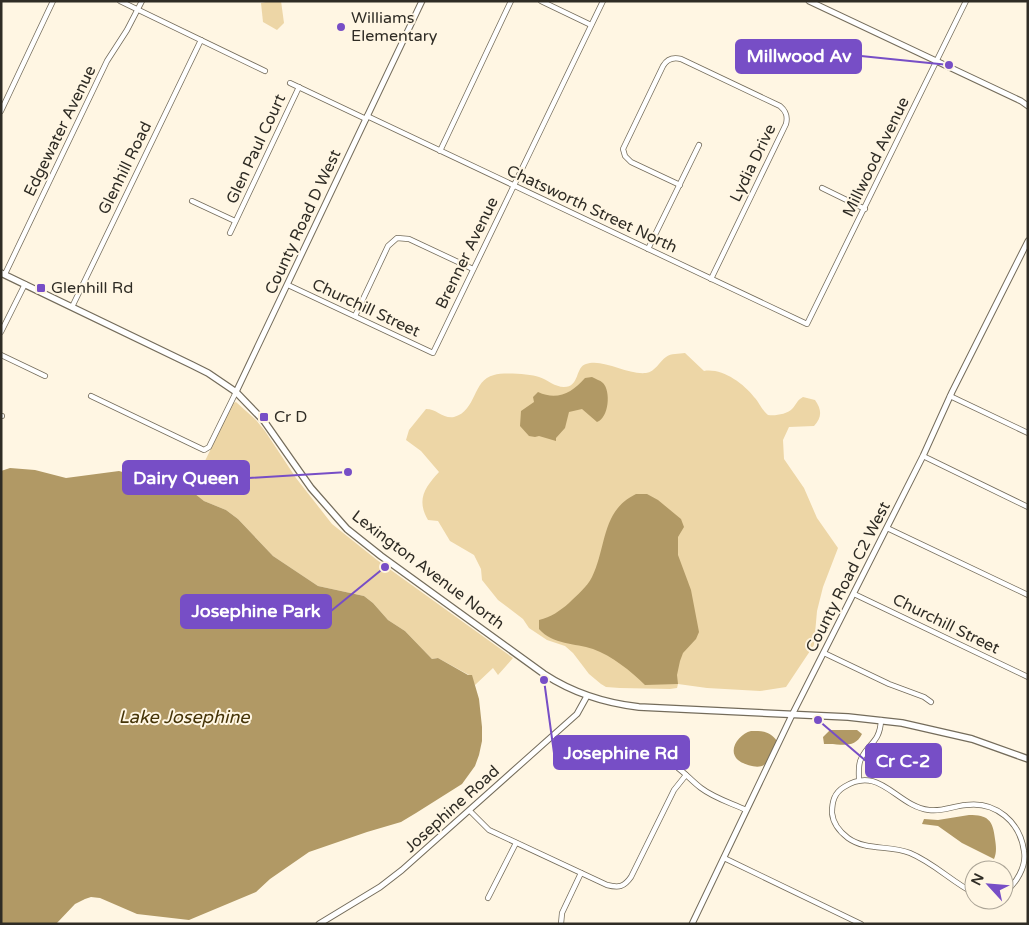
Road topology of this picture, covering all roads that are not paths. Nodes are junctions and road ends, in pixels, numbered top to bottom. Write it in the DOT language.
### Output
graph roads {
  1 [pos="53,1"];
  2 [pos="120,1"];
  3 [pos="142,1"];
  4 [pos="422,1"];
  5 [pos="511,1"];
  6 [pos="541,1"];
  7 [pos="603,1"];
  8 [pos="809,1"];
  9 [pos="966,1"];
  10 [pos="138,10"];
  11 [pos="591,25"];
  12 [pos="201,40"];
  13 [pos="937,62"];
  14 [pos="265,71"];
  15 [pos="290,83"];
  16 [pos="299,87"];
  17 [pos="1028,106"];
  18 [pos="1,110"];
  19 [pos="366,118"];
  20 [pos="699,145"];
  21 [pos="440,151"];
  22 [pos="680,185"];
  23 [pos="514,186"];
  24 [pos="822,188"];
  25 [pos="192,200"];
  26 [pos="865,209"];
  27 [pos="235,221"];
  28 [pos="230,233"];
  29 [pos="1028,241"];
  30 [pos="648,249"];
  31 [pos="473,269"];
  32 [pos="3,274"];
  33 [pos="710,279"];
  34 [pos="24,284"];
  35 [pos="288,285"];
  36 [pos="72,306"];
  37 [pos="355,316"];
  38 [pos="808,324"];
  39 [pos="1,332"];
  40 [pos="433,353"];
  41 [pos="1,355"];
  42 [pos="45,376"];
  43 [pos="236,392"];
  44 [pos="91,396"];
  45 [pos="950,396"];
  46 [pos="1028,433"];
  47 [pos="923,456"];
  48 [pos="1028,507"];
  49 [pos="887,528"];
  50 [pos="854,594"];
  51 [pos="1028,595"];
  52 [pos="824,653"];
  53 [pos="1028,677"];
  54 [pos="586,696"];
  55 [pos="931,702"];
  56 [pos="792,715"];
  57 [pos="881,720"];
  58 [pos="1028,759"];
  59 [pos="608,764"];
  60 [pos="686,775"];
  61 [pos="859,779"];
  62 [pos="746,810"];
  63 [pos="470,811"];
  64 [pos="516,843"];
  65 [pos="724,858"];
  66 [pos="1026,859"];
  67 [pos="581,873"];
  68 [pos="1014,882"];
  69 [pos="964,888"];
  70 [pos="488,898"];
  71 [pos="319,924"];
  72 [pos="561,924"];
  73 [pos="692,924"];
  74 [pos="861,924"];
  1 -- 18 [label="street"];
  2 -- 10 [label="street"];
  3 -- 10 [label="street, Edgewater Avenue"];
  4 -- 19 [label="street, County Road D West"];
  5 -- 21 [label="street"];
  6 -- 11 [label="street"];
  7 -- 11 [label="street, Brenner Avenue"];
  8 -- 13 [label="street"];
  9 -- 13 [label="street, Millwood Avenue"];
  10 -- 12 [label="street"];
  10 -- 32 [label="street, Edgewater Avenue"];
  11 -- 23 [label="street, Brenner Avenue"];
  12 -- 14 [label="street"];
  12 -- 36 [label="street, Glenhill Road"];
  13 -- 17 [label="street"];
  13 -- 26 [label="street, Millwood Avenue"];
  15 -- 16 [label="street, Chatsworth Street North"];
  16 -- 19 [label="street, Chatsworth Street North"];
  16 -- 27 [label="street, Glen Paul Court"];
  19 -- 21 [label="street, Chatsworth Street North"];
  19 -- 35 [label="street, County Road D West"];
  20 -- 22 [label="street"];
  21 -- 23 [label="street, Chatsworth Street North"];
  22 -- 30 [label="street"];
  22 -- 33 [label="street, Lydia Drive"];
  23 -- 30 [label="street, Chatsworth Street North"];
  23 -- 31 [label="street, Brenner Avenue"];
  24 -- 26 [label="street"];
  25 -- 27 [label="street, Glen Paul Court"];
  26 -- 38 [label="street, Millwood Avenue"];
  27 -- 28 [label="street, Glen Paul Court"];
  29 -- 45 [label="street, County Road C2 West"];
  30 -- 33 [label="street, Chatsworth Street North"];
  31 -- 37 [label="street"];
  31 -- 40 [label="street, Brenner Avenue"];
  32 -- 34 [label="main road, Lexington Avenue North"];
  33 -- 38 [label="street, Chatsworth Street North"];
  34 -- 36 [label="main road, Lexington Avenue North"];
  34 -- 39 [label="street"];
  35 -- 37 [label="street, Churchill Street"];
  35 -- 43 [label="street, County Road D West"];
  36 -- 43 [label="main road, Lexington Avenue North"];
  37 -- 40 [label="street, Churchill Street"];
  41 -- 42 [label="street"];
  43 -- 44 [label="street, County Road D West"];
  43 -- 54 [label="main road, Lexington Avenue North"];
  45 -- 46 [label="street"];
  45 -- 47 [label="street, County Road C2 West"];
  47 -- 48 [label="street"];
  47 -- 49 [label="street, County Road C2 West"];
  49 -- 50 [label="street, County Road C2 West"];
  49 -- 51 [label="street"];
  50 -- 52 [label="street, County Road C2 West"];
  50 -- 53 [label="street, Churchill Street"];
  52 -- 55 [label="street"];
  52 -- 56 [label="street, County Road C2 West"];
  54 -- 56 [label="main road, Lexington Avenue North"];
  54 -- 63 [label="street, Josephine Road"];
  56 -- 57 [label="main road, Lexington Avenue North"];
  56 -- 62 [label="street, County Road C2 West"];
  57 -- 58 [label="main road, Lexington Avenue North"];
  57 -- 61 [label="street"];
  59 -- 60 [label="street"];
  60 -- 62 [label="street"];
  60 -- 67 [label="street"];
  61 -- 66 [label="street"];
  61 -- 69 [label="street"];
  62 -- 65 [label="street, County Road C2 West"];
  63 -- 64 [label="street"];
  63 -- 71 [label="street, Josephine Road"];
  64 -- 67 [label="street"];
  64 -- 70 [label="street"];
  65 -- 73 [label="street, County Road C2 West"];
  65 -- 74 [label="street"];
  66 -- 68 [label="street"];
  67 -- 72 [label="street"];
}
